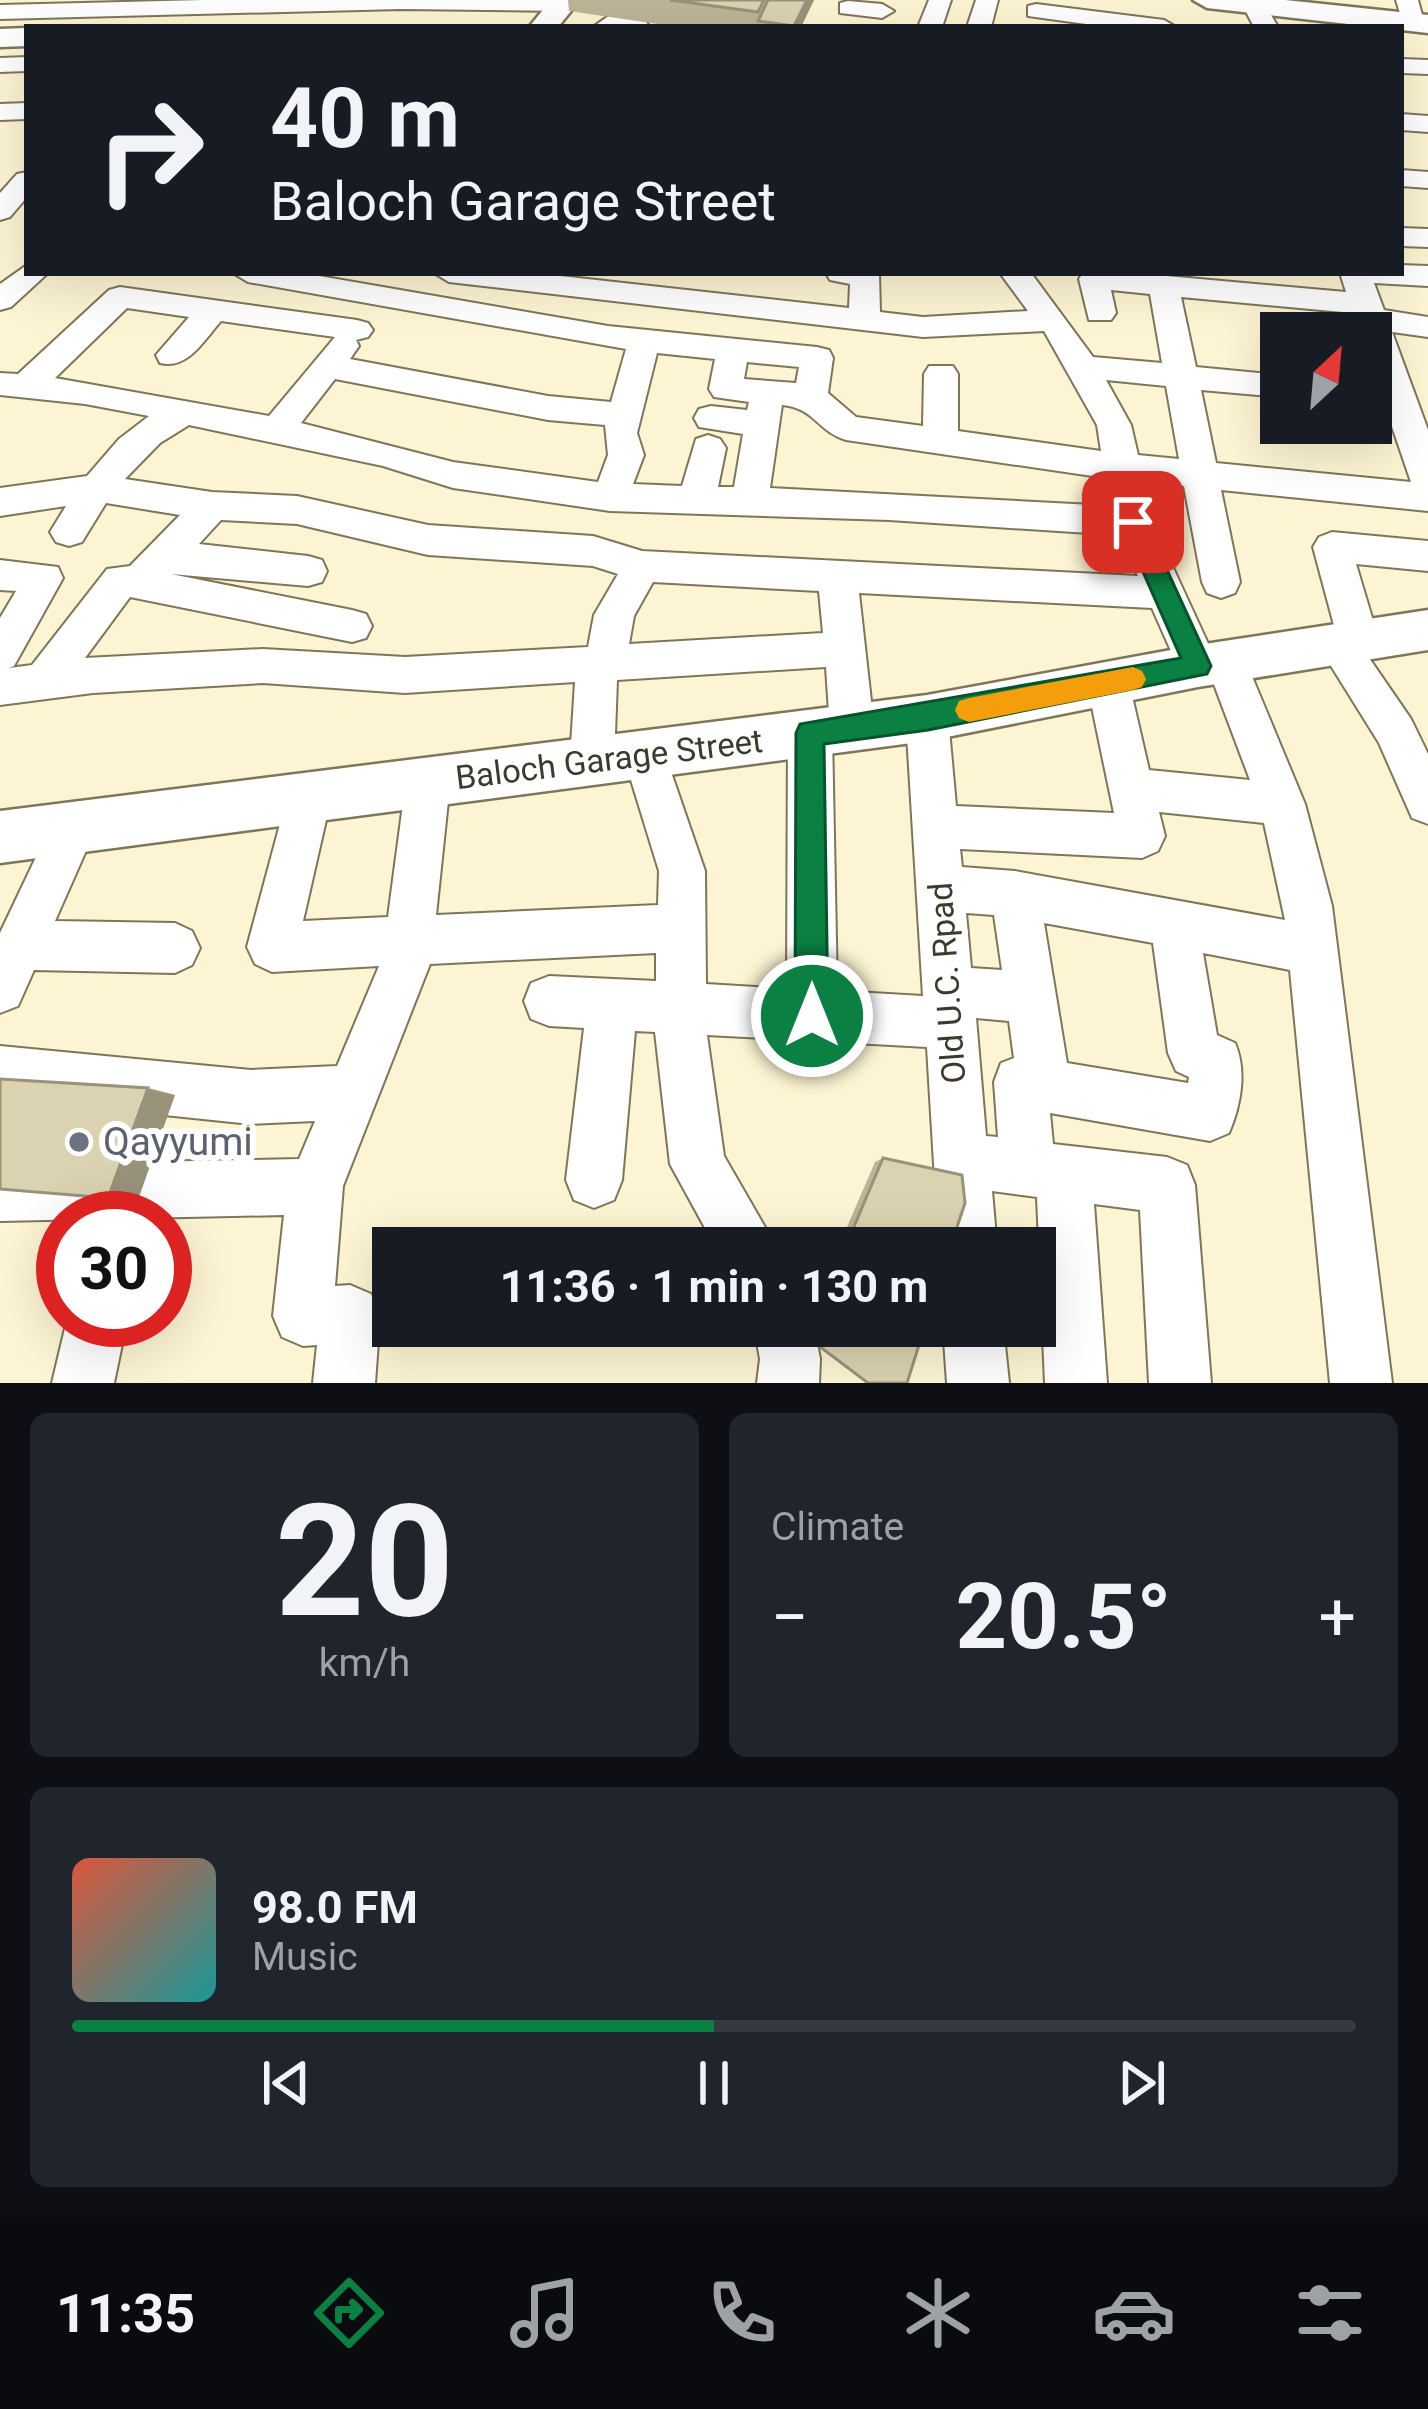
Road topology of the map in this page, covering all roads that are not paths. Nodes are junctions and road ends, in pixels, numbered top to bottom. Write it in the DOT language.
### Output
graph roads {
  1 [pos="1065,0"];
  2 [pos="1207,0"];
  3 [pos="1299,5"];
  4 [pos="1351,8"];
  5 [pos="1252,9"];
  6 [pos="557,10"];
  7 [pos="244,11"];
  8 [pos="0,12"];
  9 [pos="111,12"];
  10 [pos="847,12"];
  11 [pos="882,13"];
  12 [pos="1032,13"];
  13 [pos="1416,16"];
  14 [pos="1166,17"];
  15 [pos="1107,23"];
  16 [pos="18,166"];
  17 [pos="0,211"];
  18 [pos="29,276"];
  19 [pos="284,276"];
  20 [pos="475,276"];
  21 [pos="866,276"];
  22 [pos="1017,276"];
  23 [pos="1428,276"];
  24 [pos="392,285"];
  25 [pos="1164,288"];
  26 [pos="1364,292"];
  27 [pos="0,300"];
  28 [pos="215,308"];
  29 [pos="1100,313"];
  30 [pos="478,314"];
  31 [pos="808,314"];
  32 [pos="1052,320"];
  33 [pos="864,321"];
  34 [pos="1428,327"];
  35 [pos="357,329"];
  36 [pos="644,341"];
  37 [pos="459,349"];
  38 [pos="733,350"];
  39 [pos="172,355"];
  40 [pos="802,356"];
  41 [pos="327,366"];
  42 [pos="1082,368"];
  43 [pos="941,374"];
  44 [pos="1181,376"];
  45 [pos="1260,384"];
  46 [pos="13,385"];
  47 [pos="811,396"];
  48 [pos="1399,396"];
  49 [pos="765,408"];
  50 [pos="183,413"];
  51 [pos="625,415"];
  52 [pos="278,430"];
  53 [pos="940,441"];
  54 [pos="1122,467"];
  55 [pos="1200,474"];
  56 [pos="1428,479"];
  57 [pos="95,488"];
  58 [pos="610,496"];
  59 [pos="1428,496"];
  60 [pos="697,501"];
  61 [pos="750,501"];
  62 [pos="0,502"];
  63 [pos="212,506"];
  64 [pos="1133,522"];
  65 [pos="69,532"];
  66 [pos="1428,556"];
  67 [pos="642,566"];
  68 [pos="152,569"];
  69 [pos="308,571"];
  70 [pos="0,575"];
  71 [pos="838,578"];
  72 [pos="1221,582"];
  73 [pos="1165,593"];
  74 [pos="352,626"];
  75 [pos="1428,630"];
  76 [pos="1348,643"];
  77 [pos="844,649"];
  78 [pos="0,654"];
  79 [pos="601,662"];
  80 [pos="1212,664"];
  81 [pos="44,681"];
  82 [pos="1108,683"];
  83 [pos="0,687"];
  84 [pos="928,718"];
  85 [pos="831,731"];
  86 [pos="1412,733"];
  87 [pos="645,754"];
  88 [pos="592,761"];
  89 [pos="428,782"];
  90 [pos="1133,789"];
  91 [pos="309,798"];
  92 [pos="1428,803"];
  93 [pos="1282,804"];
  94 [pos="936,826"];
  95 [pos="73,828"];
  96 [pos="0,837"];
  97 [pos="940,888"];
  98 [pos="1015,894"];
  99 [pos="1174,921"];
  100 [pos="681,928"];
  101 [pos="409,941"];
  102 [pos="175,948"];
  103 [pos="1311,949"];
  104 [pos="10,966"];
  105 [pos="1030,997"];
  106 [pos="549,1001"];
  107 [pos="613,1004"];
  108 [pos="681,1007"];
  109 [pos="949,1007"];
  110 [pos="812,1016"];
  111 [pos="0,1072"];
  112 [pos="1044,1085"];
  113 [pos="357,1092"];
  114 [pos="961,1160"];
  115 [pos="1046,1170"];
  116 [pos="594,1180"];
  117 [pos="315,1186"];
  118 [pos="0,1193"];
  119 [pos="36,1196"];
  120 [pos="192,1198"];
  121 [pos="736,1227"];
  122 [pos="966,1227"];
  123 [pos="92,1347"];
  124 [pos="788,1347"];
  125 [pos="975,1347"];
  126 [pos="83,1383"];
  127 [pos="344,1383"];
  128 [pos="788,1383"];
  129 [pos="978,1383"];
  130 [pos="1076,1383"];
  131 [pos="1180,1383"];
  132 [pos="1361,1383"];
  1 -- 14 [label="street"];
  2 -- 5 [label="street"];
  3 -- 4 [label="street"];
  3 -- 5 [label="street"];
  4 -- 13 [label="street"];
  6 -- 7 [label="street"];
  7 -- 9 [label="street"];
  8 -- 9 [label="street"];
  10 -- 11 [label="street"];
  12 -- 15 [label="street"];
  14 -- 15 [label="street"];
  16 -- 17 [label="street"];
  18 -- 27 [label="street"];
  19 -- 24 [label="street"];
  20 -- 31 [label="street"];
  21 -- 33 [label="street"];
  22 -- 32 [label="street"];
  23 -- 26 [label="street"];
  24 -- 30 [label="street"];
  24 -- 35 [label="street"];
  25 -- 26 [label="street"];
  25 -- 29 [label="street"];
  25 -- 44 [label="street"];
  26 -- 34 [label="street"];
  26 -- 48 [label="street"];
  28 -- 35 [label="street"];
  28 -- 39 [label="street"];
  28 -- 46 [label="street"];
  30 -- 36 [label="street"];
  30 -- 37 [label="street"];
  31 -- 33 [label="street"];
  31 -- 40 [label="street"];
  32 -- 33 [label="street"];
  32 -- 42 [label="street"];
  35 -- 41 [label="street"];
  36 -- 38 [label="street"];
  36 -- 51 [label="street"];
  38 -- 40 [label="street"];
  38 -- 49 [label="street"];
  40 -- 47 [label="street"];
  41 -- 51 [label="street"];
  41 -- 52 [label="street"];
  42 -- 44 [label="street"];
  42 -- 54 [label="street"];
  43 -- 53 [label="street"];
  44 -- 45 [label="street"];
  44 -- 55 [label="street"];
  46 -- 50 [label="street"];
  47 -- 49 [label="street"];
  47 -- 53 [label="street"];
  48 -- 56 [label="street"];
  49 -- 60 [label="street"];
  49 -- 61 [label="street"];
  50 -- 52 [label="street"];
  50 -- 57 [label="street"];
  51 -- 58 [label="street"];
  52 -- 58 [label="street"];
  53 -- 54 [label="street"];
  54 -- 55 [label="street"];
  54 -- 64 [label="street"];
  55 -- 59 [label="street"];
  55 -- 72 [label="street"];
  57 -- 62 [label="street"];
  57 -- 63 [label="street"];
  57 -- 65 [label="street"];
  58 -- 60 [label="street"];
  60 -- 61 [label="street"];
  61 -- 64 [label="street"];
  63 -- 67 [label="street"];
  63 -- 68 [label="street"];
  64 -- 73 [label="street"];
  66 -- 76 [label="street"];
  67 -- 71 [label="street"];
  67 -- 79 [label="street"];
  68 -- 69 [label="street"];
  68 -- 74 [label="street"];
  68 -- 81 [label="street"];
  70 -- 78 [label="street"];
  71 -- 73 [label="street"];
  71 -- 77 [label="street"];
  73 -- 80 [label="street"];
  75 -- 76 [label="street, Baloch Garage Street"];
  76 -- 80 [label="street, Baloch Garage Street"];
  76 -- 86 [label="street"];
  77 -- 79 [label="street"];
  77 -- 85 [label="street"];
  79 -- 81 [label="street"];
  79 -- 88 [label="street"];
  80 -- 82 [label="street, Baloch Garage Street"];
  80 -- 93 [label="street"];
  81 -- 83 [label="street"];
  82 -- 84 [label="street, Baloch Garage Street"];
  82 -- 90 [label="street"];
  84 -- 85 [label="street, Baloch Garage Street"];
  84 -- 94 [label="street, Old U.C. Rpad"];
  85 -- 87 [label="street, Baloch Garage Street"];
  85 -- 110 [label="street"];
  86 -- 92 [label="street"];
  87 -- 88 [label="street, Baloch Garage Street"];
  87 -- 100 [label="street"];
  88 -- 89 [label="street, Baloch Garage Street"];
  89 -- 91 [label="street, Baloch Garage Street"];
  89 -- 101 [label="street"];
  90 -- 93 [label="street"];
  90 -- 94 [label="street"];
  91 -- 95 [label="street, Baloch Garage Street"];
  91 -- 101 [label="street"];
  93 -- 103 [label="street"];
  94 -- 97 [label="street, Old U.C. Rpad"];
  95 -- 96 [label="street, Baloch Garage Street"];
  95 -- 104 [label="street"];
  97 -- 98 [label="street"];
  97 -- 109 [label="street, Old U.C. Rpad"];
  98 -- 99 [label="street"];
  98 -- 105 [label="street"];
  99 -- 103 [label="street"];
  99 -- 112 [label="street"];
  100 -- 101 [label="street"];
  100 -- 108 [label="street"];
  101 -- 113 [label="street"];
  102 -- 104 [label="street"];
  103 -- 132 [label="street"];
  105 -- 109 [label="street"];
  105 -- 112 [label="street"];
  106 -- 107 [label="street"];
  107 -- 108 [label="street"];
  107 -- 116 [label="street"];
  108 -- 110 [label="street"];
  108 -- 121 [label="street"];
  109 -- 110 [label="street"];
  109 -- 114 [label="street, Old U.C. Rpad"];
  111 -- 113 [label="street"];
  112 -- 115 [label="street"];
  113 -- 117 [label="street"];
  114 -- 115 [label="street"];
  114 -- 122 [label="street, Old U.C. Rpad"];
  115 -- 130 [label="street"];
  115 -- 131 [label="street"];
  117 -- 120 [label="street"];
  117 -- 127 [label="street"];
  118 -- 119 [label="street"];
  123 -- 126 [label="street"];
  124 -- 128 [label="street"];
  125 -- 129 [label="street"];
}
